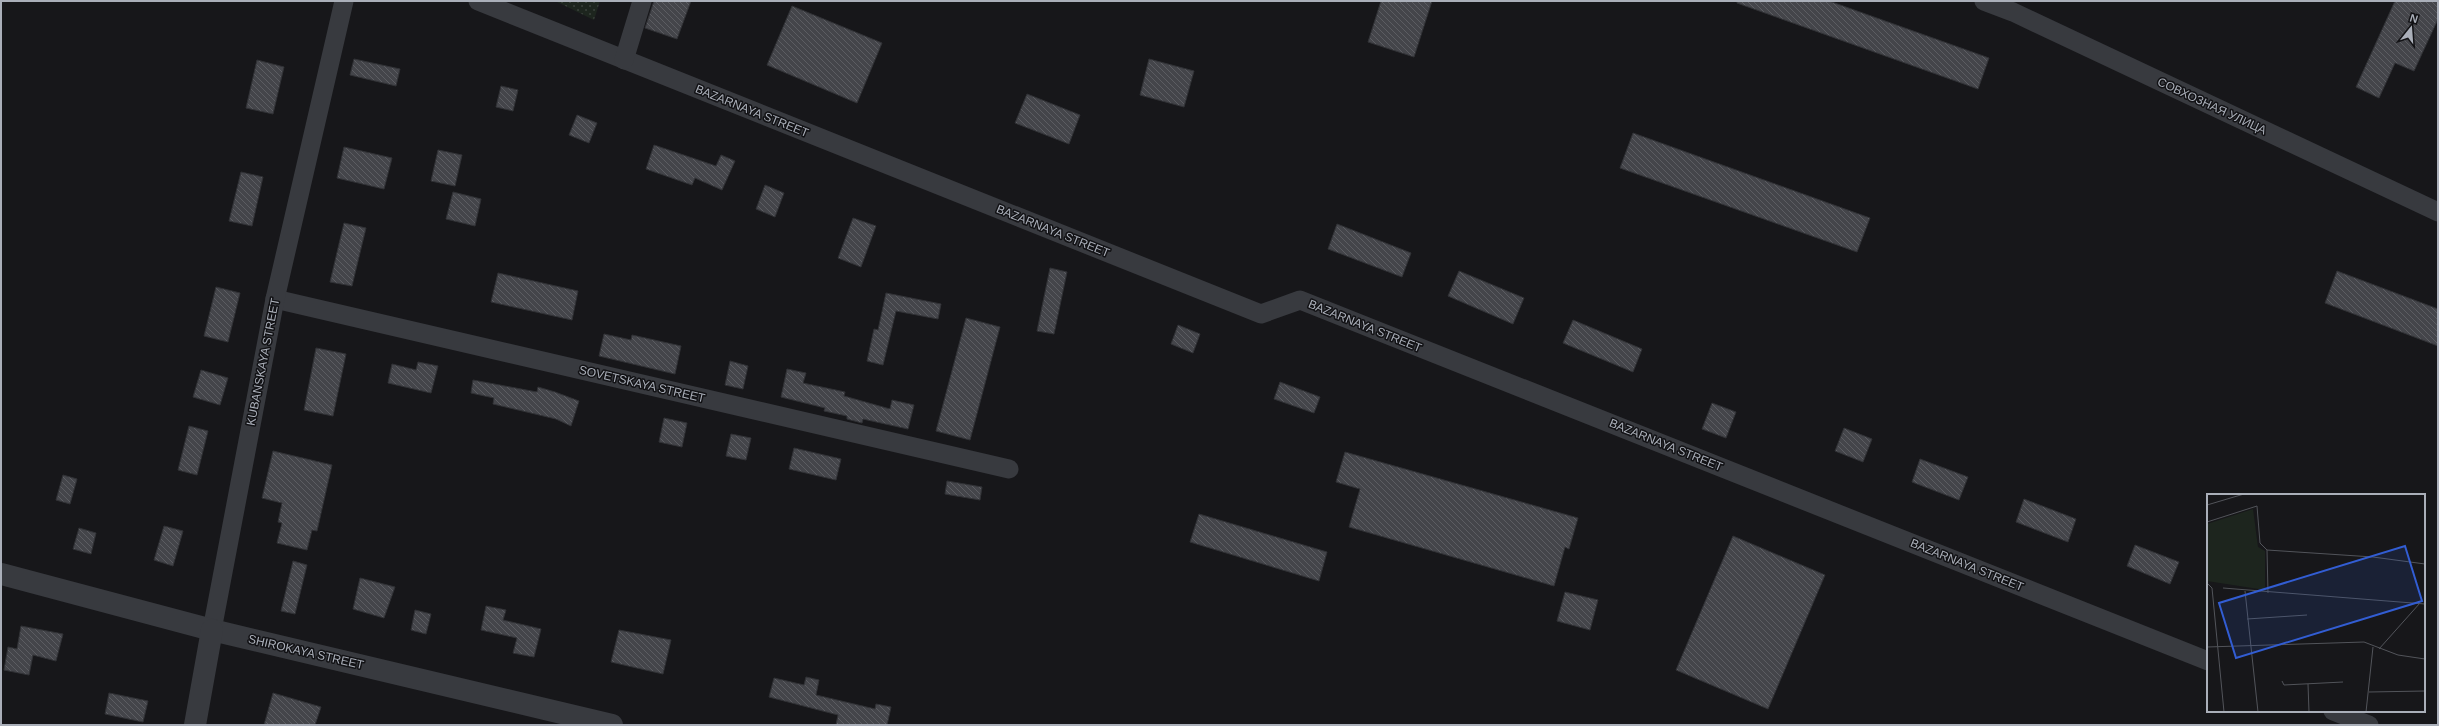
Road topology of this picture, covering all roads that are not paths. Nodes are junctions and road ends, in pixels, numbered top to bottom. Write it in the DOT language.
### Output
graph roads {
  1 [pos="344,1"];
  2 [pos="478,1"];
  3 [pos="642,1"];
  4 [pos="1984,1"];
  5 [pos="624,60"];
  6 [pos="2438,212"];
  7 [pos="275,299"];
  8 [pos="1009,469"];
  9 [pos="1,574"];
  10 [pos="212,630"];
  11 [pos="2207,661"];
  12 [pos="2336,712"];
  13 [pos="195,725"];
  14 [pos="612,725"];
  15 [pos="2368,725"];
  1 -- 7 [label="street, KUBANSKAYA STREET"];
  2 -- 5 [label="street, BAZARNAYA STREET"];
  3 -- 5 [label="street"];
  4 -- 6 [label="street, СОВХОЗНАЯ УЛИЦА"];
  5 -- 11 [label="street, BAZARNAYA STREET"];
  7 -- 8 [label="street, SOVETSKAYA STREET"];
  7 -- 10 [label="street, KUBANSKAYA STREET"];
  9 -- 10 [label="street, SHIROKAYA STREET"];
  10 -- 13 [label="street, KUBANSKAYA STREET"];
  10 -- 14 [label="street, SHIROKAYA STREET"];
  12 -- 15 [label="street"];
}
